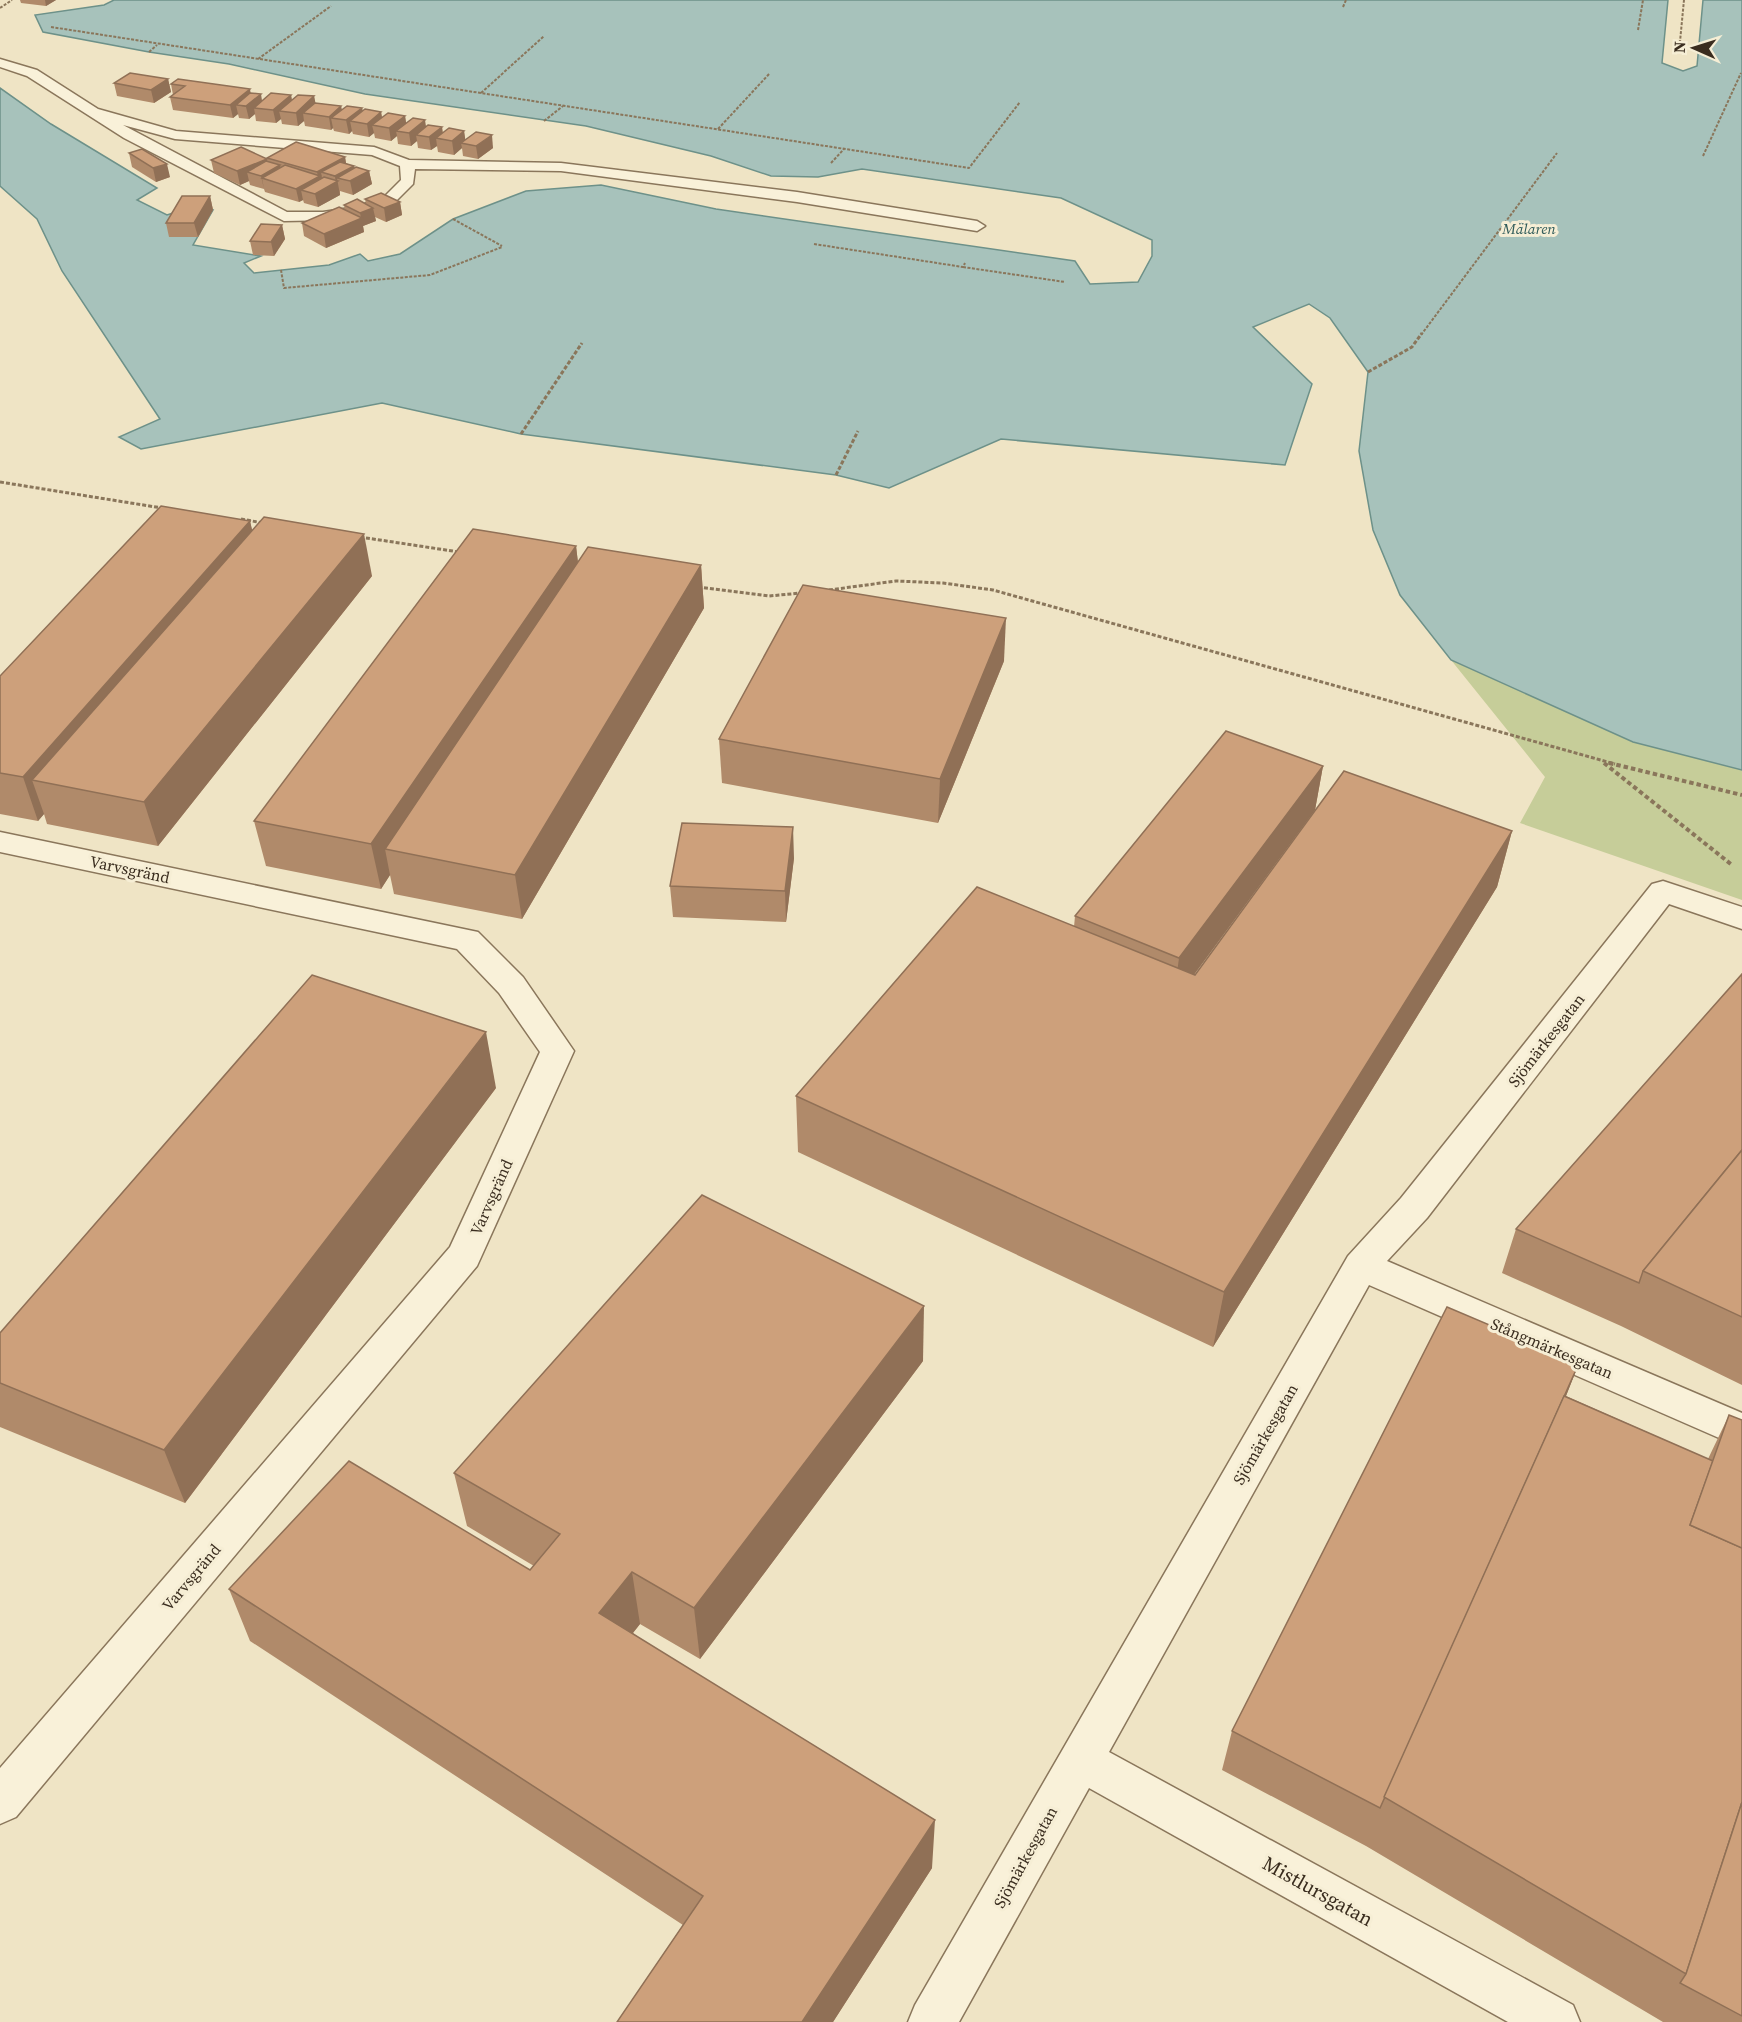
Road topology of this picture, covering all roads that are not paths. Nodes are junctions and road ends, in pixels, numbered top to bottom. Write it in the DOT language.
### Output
graph roads {
  1 [pos="0,63"];
  2 [pos="93,112"];
  3 [pos="406,164"];
  4 [pos="977,226"];
  5 [pos="0,842"];
  6 [pos="1742,918"];
  7 [pos="1361,1266"];
  8 [pos="1742,1431"];
  9 [pos="1080,1760"];
  10 [pos="0,1802"];
  11 [pos="932,2022"];
  12 [pos="1556,2022"];
  1 -- 2 [label="lane"];
  2 -- 3 [label="lane"];
  2 -- 3 [label="lane"];
  3 -- 4 [label="lane"];
  5 -- 10 [label="street, Varvsgränd"];
  6 -- 7 [label="street, Sjömärkesgatan"];
  7 -- 8 [label="street, Stångmärkesgatan"];
  7 -- 9 [label="street, Sjömärkesgatan"];
  9 -- 11 [label="street, Sjömärkesgatan"];
  9 -- 12 [label="street, Mistlursgatan"];
}
